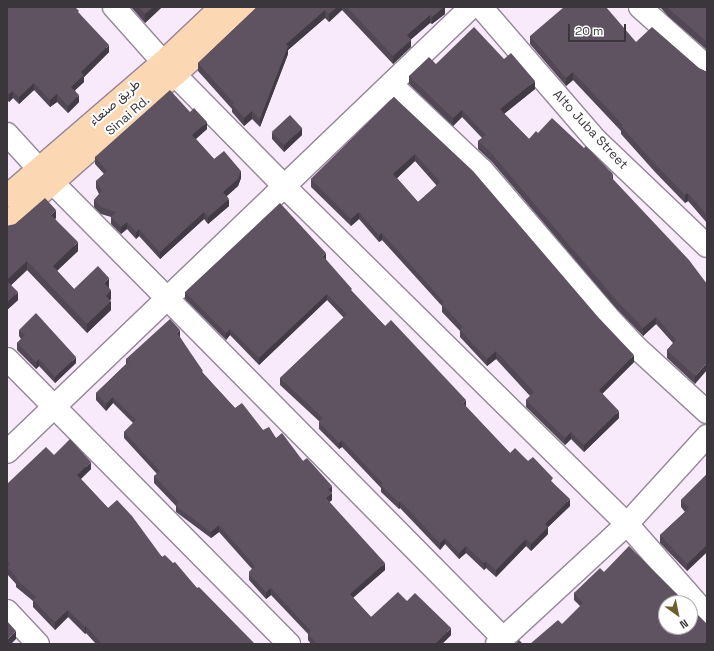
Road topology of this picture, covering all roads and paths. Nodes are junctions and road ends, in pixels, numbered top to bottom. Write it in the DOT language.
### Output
graph roads {
  1 [pos="114,7"];
  2 [pos="220,7"];
  3 [pos="248,7"];
  4 [pos="471,7"];
  5 [pos="481,7"];
  6 [pos="640,7"];
  7 [pos="707,67"];
  8 [pos="169,68"];
  9 [pos="391,84"];
  10 [pos="7,134"];
  11 [pos="45,175"];
  12 [pos="285,187"];
  13 [pos="7,196"];
  14 [pos="7,223"];
  15 [pos="707,246"];
  16 [pos="168,299"];
  17 [pos="7,358"];
  18 [pos="55,406"];
  19 [pos="707,412"];
  20 [pos="707,436"];
  21 [pos="7,452"];
  22 [pos="627,524"];
  23 [pos="7,611"];
  24 [pos="707,615"];
  25 [pos="500,641"];
  26 [pos="38,644"];
  27 [pos="289,644"];
  1 -- 8 [label="street"];
  2 -- 8 [label="main road, طريق صنعاء"];
  3 -- 8 [label="main road"];
  4 -- 9 [label="street"];
  5 -- 15 [label="street, Alto Juba Street"];
  6 -- 7 [label="street"];
  8 -- 11 [label="main road, طريق صنعاء"];
  8 -- 12 [label="street"];
  9 -- 12 [label="street"];
  9 -- 19 [label="street"];
  10 -- 11 [label="street"];
  11 -- 13 [label="main road, طريق صنعاء"];
  11 -- 14 [label="main road"];
  11 -- 16 [label="street"];
  12 -- 16 [label="street"];
  12 -- 22 [label="street"];
  16 -- 18 [label="street"];
  16 -- 25 [label="street"];
  17 -- 18 [label="street"];
  18 -- 21 [label="street"];
  18 -- 27 [label="street"];
  20 -- 22 [label="street"];
  22 -- 24 [label="street"];
  22 -- 25 [label="street"];
  23 -- 26 [label="street"];
}
